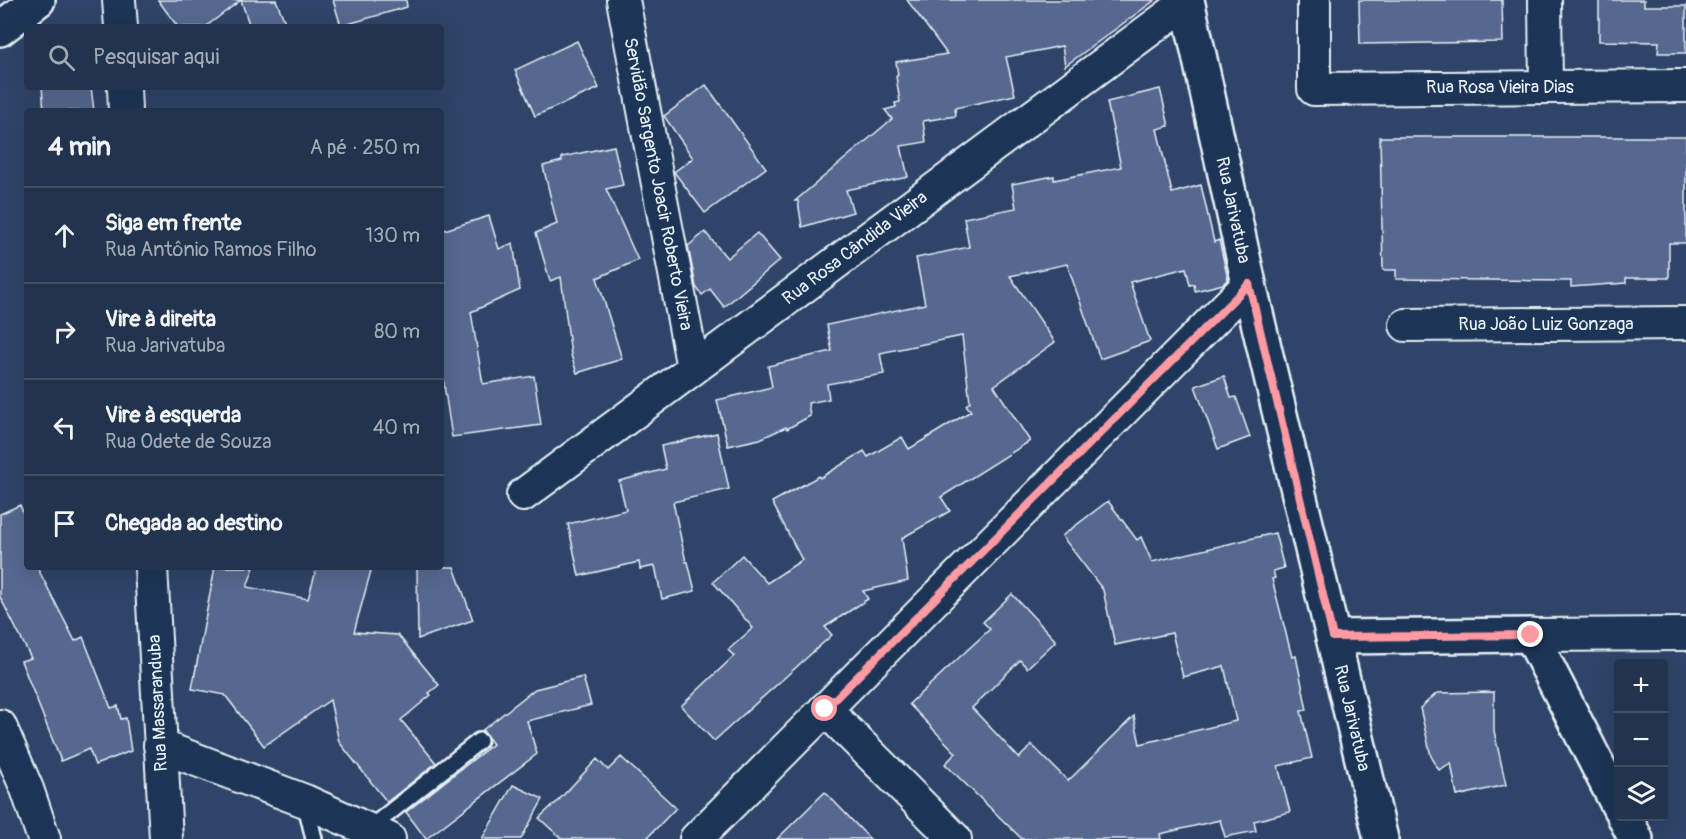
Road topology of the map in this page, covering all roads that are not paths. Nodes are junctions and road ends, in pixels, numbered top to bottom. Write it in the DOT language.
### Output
graph roads {
  1 [pos="38,0"];
  2 [pos="119,0"];
  3 [pos="623,0"];
  4 [pos="1314,0"];
  5 [pos="1545,0"];
  6 [pos="1187,1"];
  7 [pos="121,24"];
  8 [pos="0,29"];
  9 [pos="1686,86"];
  10 [pos="1546,87"];
  11 [pos="124,90"];
  12 [pos="125,108"];
  13 [pos="1249,284"];
  14 [pos="1686,322"];
  15 [pos="1406,325"];
  16 [pos="693,368"];
  17 [pos="523,495"];
  18 [pos="151,570"];
  19 [pos="1686,634"];
  20 [pos="1531,635"];
  21 [pos="1333,637"];
  22 [pos="825,709"];
  23 [pos="0,726"];
  24 [pos="479,741"];
  25 [pos="160,746"];
  26 [pos="1614,798"];
  27 [pos="305,801"];
  28 [pos="1627,821"];
  29 [pos="379,834"];
  30 [pos="44,839"];
  31 [pos="166,839"];
  32 [pos="314,839"];
  33 [pos="696,839"];
  34 [pos="955,839"];
  35 [pos="1380,839"];
  36 [pos="1636,839"];
  1 -- 8 [label="main road"];
  2 -- 7 [label="street"];
  3 -- 16 [label="street, Servidão Sargento Joacir Roberto Vieira"];
  4 -- 10 [label="street, Rua Rosa Vieira Dias"];
  5 -- 10 [label="street"];
  6 -- 13 [label="main road, Rua Jarivatuba"];
  6 -- 16 [label="street, Rua Rosa Cândida Vieira"];
  9 -- 10 [label="street, Rua Rosa Vieira Dias"];
  11 -- 12 [label="street"];
  13 -- 21 [label="main road, Rua Jarivatuba"];
  13 -- 22 [label="street"];
  14 -- 15 [label="street, Rua João Luiz Gonzaga"];
  16 -- 17 [label="street, Rua Rosa Cândida Vieira"];
  18 -- 25 [label="street, Rua Massaranduba"];
  19 -- 20 [label="street"];
  20 -- 21 [label="main road"];
  20 -- 26 [label="main road"];
  21 -- 35 [label="main road, Rua Jarivatuba"];
  22 -- 33 [label="street"];
  22 -- 34 [label="street"];
  23 -- 30 [label="street"];
  24 -- 29 [label="lane"];
  25 -- 27 [label="street"];
  25 -- 31 [label="street, Rua Massaranduba"];
  27 -- 29 [label="street"];
  27 -- 32 [label="lane"];
  28 -- 36 [label="main road"];
}
